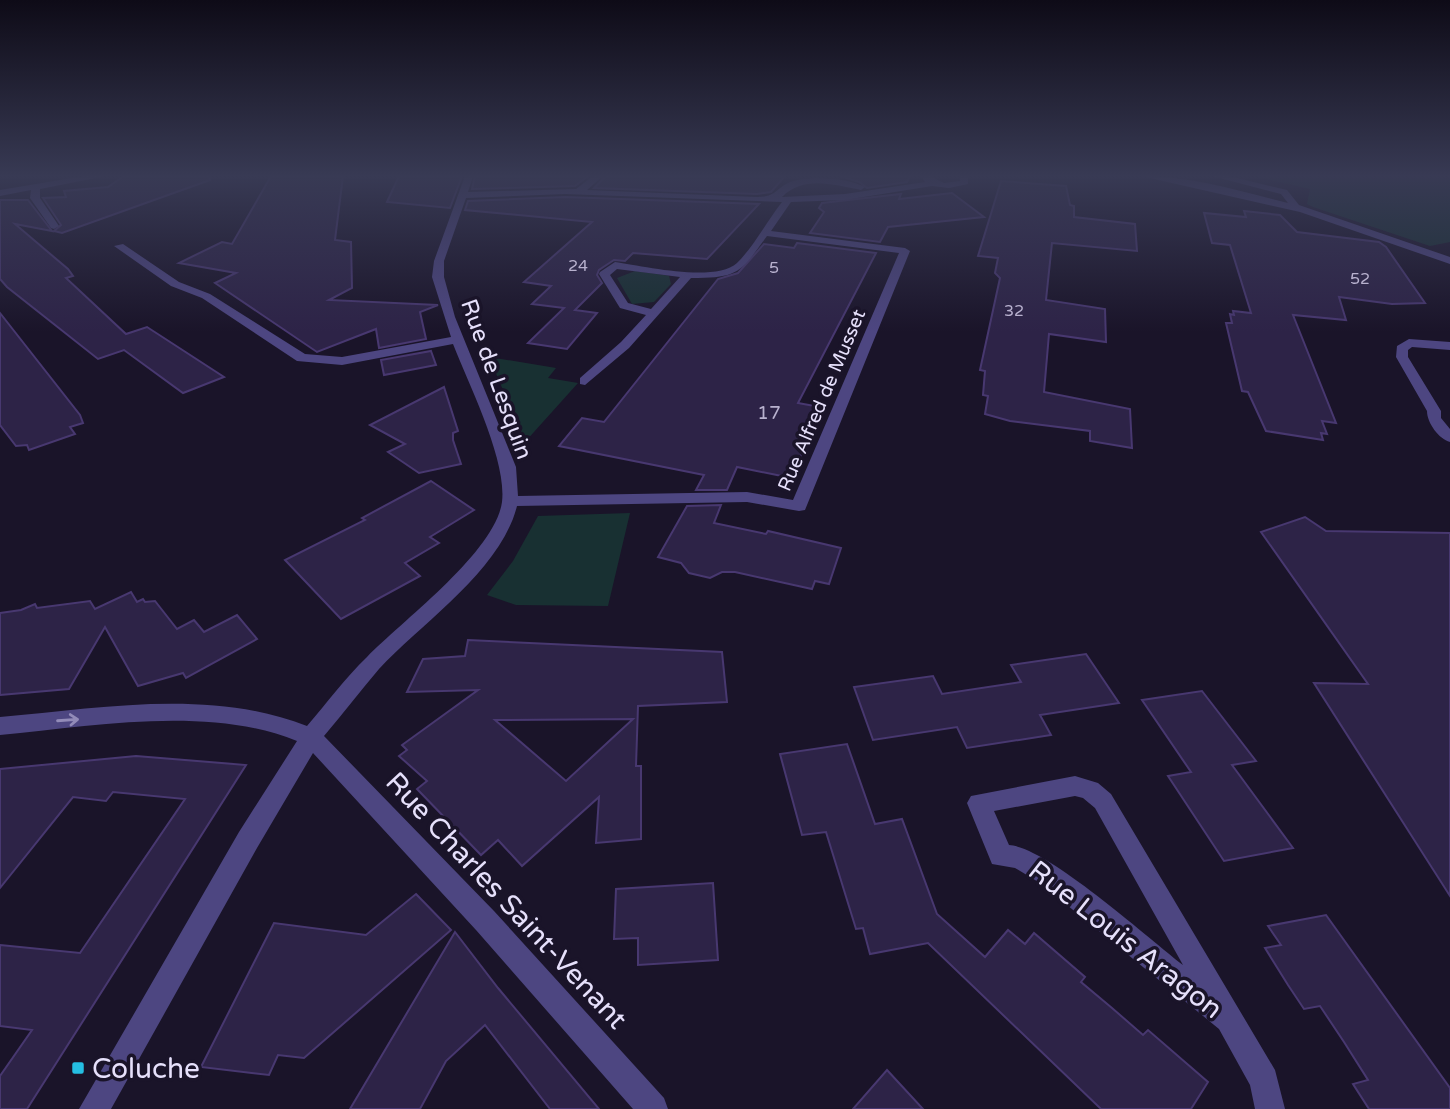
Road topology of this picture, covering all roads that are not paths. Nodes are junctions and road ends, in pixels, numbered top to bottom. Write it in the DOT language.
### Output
graph roads {
  1 [pos="451,228"];
  2 [pos="769,228"];
  3 [pos="1356,228"];
  4 [pos="765,233"];
  5 [pos="119,246"];
  6 [pos="1450,261"];
  7 [pos="688,275"];
  8 [pos="654,313"];
  9 [pos="457,340"];
  10 [pos="1450,346"];
  11 [pos="585,381"];
  12 [pos="1450,403"];
  13 [pos="1434,411"];
  14 [pos="1450,438"];
  15 [pos="510,501"];
  16 [pos="0,726"];
  17 [pos="311,737"];
  18 [pos="1232,1022"];
  19 [pos="94,1109"];
  20 [pos="653,1109"];
  21 [pos="1270,1109"];
  1 -- 9 [label="street, Rue de Lesquin"];
  2 -- 4 [label="street"];
  3 -- 6 [label="street"];
  4 -- 7 [label="street"];
  4 -- 15 [label="street, Rue Alfred de Musset"];
  5 -- 9 [label="street"];
  7 -- 8 [label="street"];
  7 -- 8 [label="street"];
  8 -- 11 [label="street"];
  9 -- 15 [label="street, Rue de Lesquin"];
  10 -- 13 [label="street"];
  12 -- 13 [label="street"];
  13 -- 14 [label="street"];
  15 -- 17 [label="street, Rue de Lesquin"];
  16 -- 17 [label="street, one-way"];
  17 -- 19 [label="street, Rue de Lesquin"];
  17 -- 20 [label="street, Rue Charles Saint-Venant"];
  18 -- 18 [label="street, Rue Louis Aragon"];
  18 -- 21 [label="street, Rue Louis Aragon"];
}
